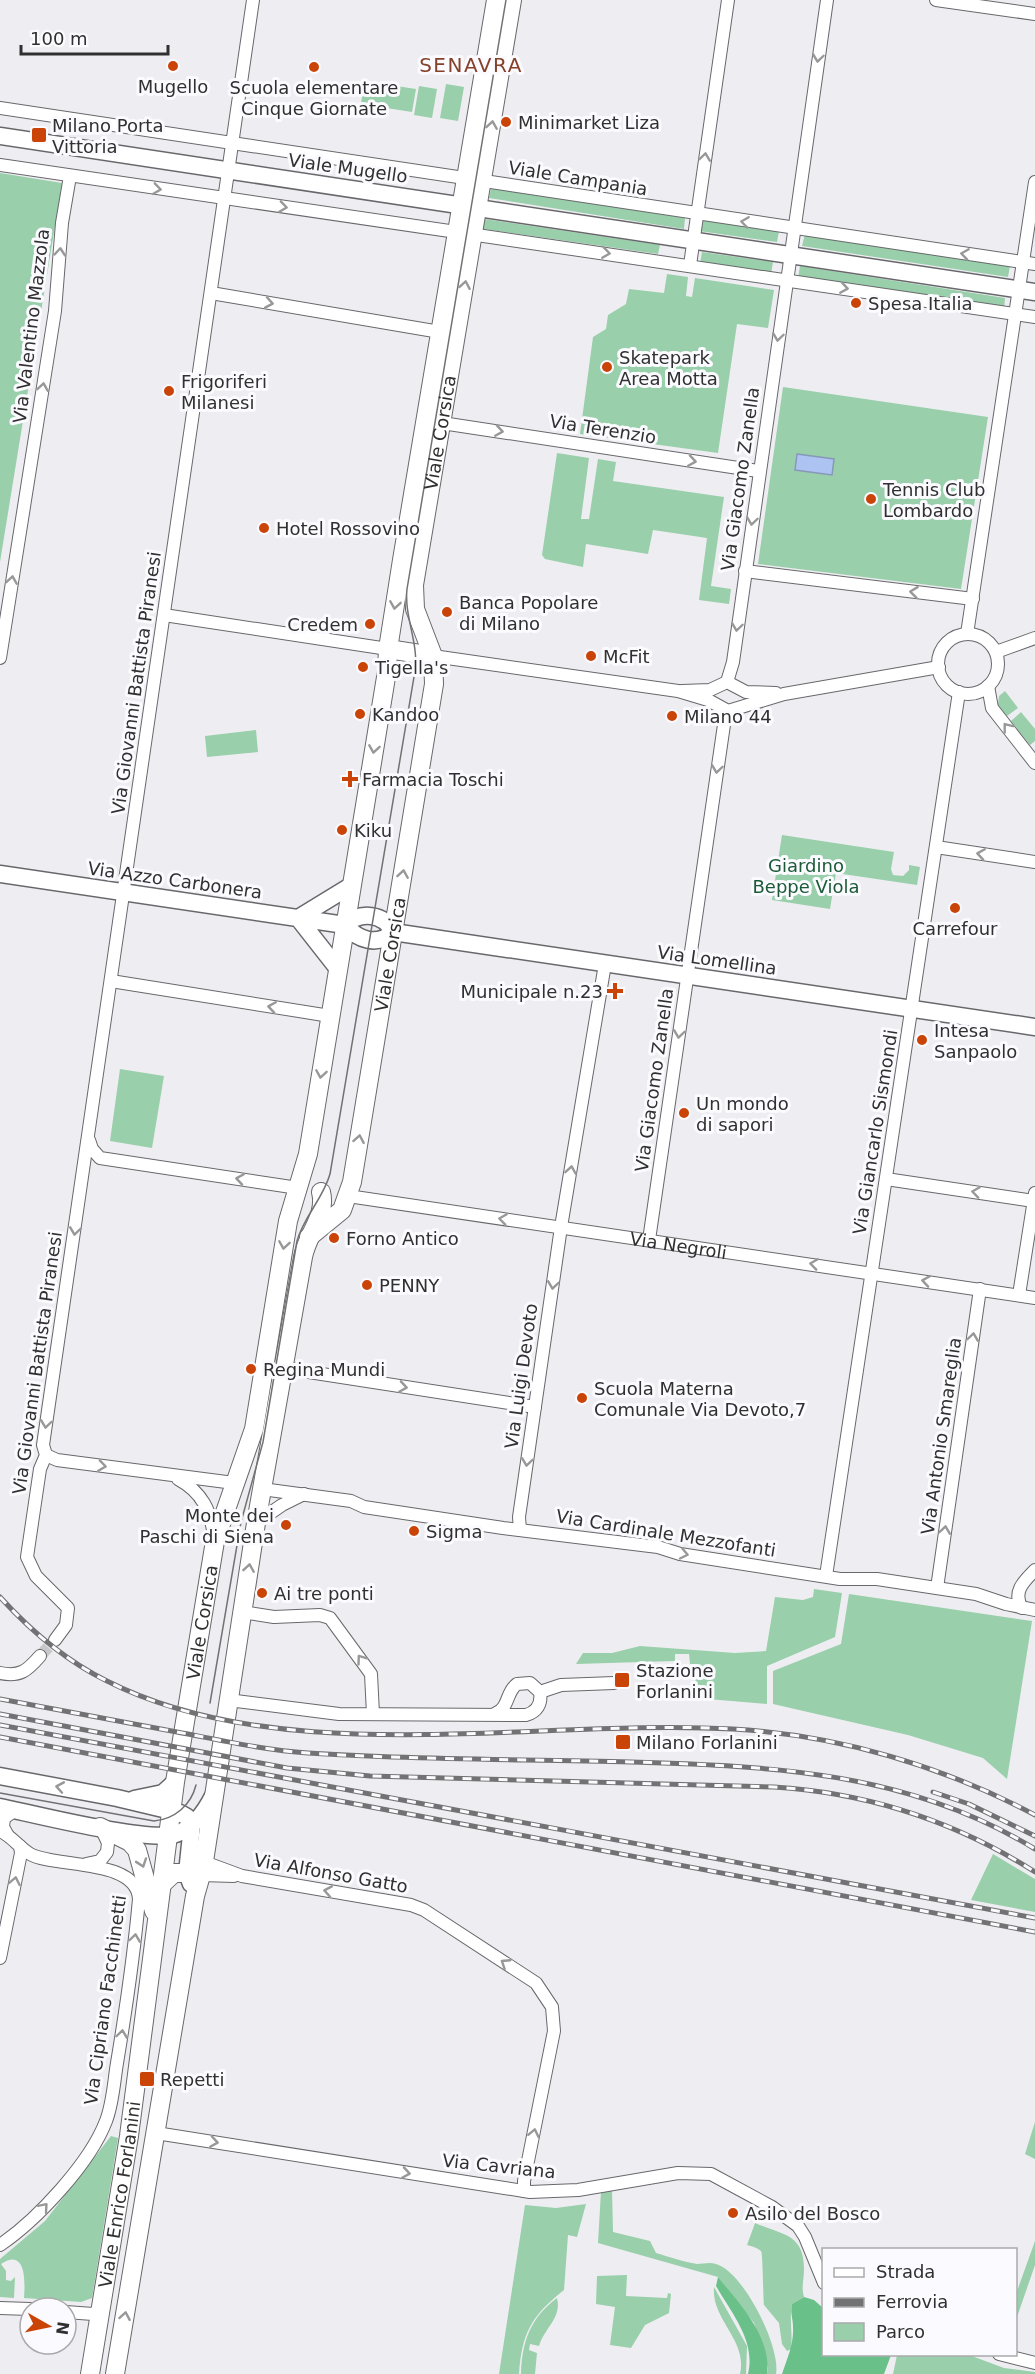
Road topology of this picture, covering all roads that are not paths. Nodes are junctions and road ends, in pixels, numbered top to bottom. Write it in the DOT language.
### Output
graph roads {
  1 [pos="253,0"];
  2 [pos="496,0"];
  3 [pos="512,0"];
  4 [pos="728,0"];
  5 [pos="827,0"];
  6 [pos="944,0"];
  7 [pos="1035,14"];
  8 [pos="0,108"];
  9 [pos="0,136"];
  10 [pos="233,144"];
  11 [pos="0,165"];
  12 [pos="229,170"];
  13 [pos="70,176"];
  14 [pos="467,180"];
  15 [pos="1035,182"];
  16 [pos="225,198"];
  17 [pos="470,206"];
  18 [pos="696,215"];
  19 [pos="794,229"];
  20 [pos="465,233"];
  21 [pos="693,239"];
  22 [pos="790,254"];
  23 [pos="1029,263"];
  24 [pos="690,265"];
  25 [pos="786,279"];
  26 [pos="1027,291"];
  27 [pos="211,293"];
  28 [pos="1015,314"];
  29 [pos="1035,317"];
  30 [pos="440,332"];
  31 [pos="442,423"];
  32 [pos="758,471"];
  33 [pos="745,571"];
  34 [pos="972,599"];
  35 [pos="164,615"];
  36 [pos="967,634"];
  37 [pos="1035,638"];
  38 [pos="388,649"];
  39 [pos="996,652"];
  40 [pos="433,656"];
  41 [pos="0,658"];
  42 [pos="939,667"];
  43 [pos="722,685"];
  44 [pos="988,686"];
  45 [pos="741,690"];
  46 [pos="678,691"];
  47 [pos="959,692"];
  48 [pos="784,694"];
  49 [pos="726,708"];
  50 [pos="1035,763"];
  51 [pos="936,847"];
  52 [pos="1035,862"];
  53 [pos="0,874"];
  54 [pos="352,885"];
  55 [pos="124,892"];
  56 [pos="298,918"];
  57 [pos="345,925"];
  58 [pos="393,932"];
  59 [pos="605,963"];
  60 [pos="338,969"];
  61 [pos="687,976"];
  62 [pos="111,981"];
  63 [pos="911,1009"];
  64 [pos="330,1016"];
  65 [pos="1035,1027"];
  66 [pos="89,1136"];
  67 [pos="100,1158"];
  68 [pos="83,1173"];
  69 [pos="886,1179"];
  70 [pos="298,1188"];
  71 [pos="321,1192"];
  72 [pos="348,1196"];
  73 [pos="1034,1197"];
  74 [pos="561,1227"];
  75 [pos="309,1237"];
  76 [pos="650,1240"];
  77 [pos="872,1273"];
  78 [pos="980,1289"];
  79 [pos="1019,1295"];
  80 [pos="1035,1298"];
  81 [pos="283,1368"];
  82 [pos="535,1407"];
  83 [pos="46,1455"];
  84 [pos="174,1477"];
  85 [pos="234,1483"];
  86 [pos="262,1489"];
  87 [pos="305,1494"];
  88 [pos="256,1523"];
  89 [pos="520,1530"];
  90 [pos="214,1541"];
  91 [pos="1035,1570"];
  92 [pos="826,1576"];
  93 [pos="937,1588"];
  94 [pos="1029,1607"];
  95 [pos="242,1612"];
  96 [pos="55,1640"];
  97 [pos="37,1660"];
  98 [pos="0,1673"];
  99 [pos="614,1683"];
  100 [pos="540,1692"];
  101 [pos="228,1700"];
  102 [pos="496,1713"];
  103 [pos="373,1714"];
  104 [pos="0,1776"];
  105 [pos="175,1782"];
  106 [pos="214,1792"];
  107 [pos="117,1798"];
  108 [pos="0,1807"];
  109 [pos="23,1811"];
  110 [pos="172,1811"];
  111 [pos="192,1825"];
  112 [pos="100,1827"];
  113 [pos="3,1832"];
  114 [pos="168,1836"];
  115 [pos="18,1844"];
  116 [pos="86,1864"];
  117 [pos="197,1870"];
  118 [pos="162,1884"];
  119 [pos="153,1951"];
  120 [pos="0,1958"];
  121 [pos="142,2043"];
  122 [pos="156,2133"];
  123 [pos="524,2191"];
  124 [pos="0,2245"];
  125 [pos="822,2278"];
  126 [pos="0,2308"];
  127 [pos="101,2308"];
  128 [pos="18,2309"];
  129 [pos="78,2313"];
  130 [pos="1004,2356"];
  131 [pos="1035,2363"];
  132 [pos="90,2374"];
  133 [pos="115,2374"];
  1 -- 10 [label="street, Via Giovanni Battista Piranesi"];
  2 -- 14 [label="main road"];
  14 -- 3 [label="main road, one-way"];
  18 -- 4 [label="street, one-way"];
  5 -- 19 [label="street, one-way"];
  6 -- 7 [label="street"];
  8 -- 10 [label="street, Viale Mugello"];
  9 -- 12 [label="main road, Viale Mugello"];
  10 -- 12 [label="street, Via Giovanni Battista Piranesi"];
  10 -- 14 [label="street, Viale Mugello"];
  11 -- 13 [label="street"];
  12 -- 16 [label="street, Via Giovanni Battista Piranesi"];
  12 -- 17 [label="main road, Viale Mugello"];
  13 -- 16 [label="street, one-way"];
  41 -- 13 [label="street, Via Valentino Mazzola, one-way"];
  14 -- 17 [label="main road, Viale Corsica"];
  14 -- 18 [label="street, Viale Campania"];
  15 -- 23 [label="street"];
  16 -- 20 [label="street, one-way"];
  16 -- 27 [label="street, Via Giovanni Battista Piranesi"];
  17 -- 20 [label="main road, Viale Corsica"];
  17 -- 21 [label="main road"];
  19 -- 18 [label="street, Viale Campania, one-way"];
  18 -- 21 [label="street"];
  19 -- 22 [label="street"];
  23 -- 19 [label="street, Viale Campania, one-way"];
  20 -- 24 [label="street, one-way"];
  20 -- 30 [label="main road, Viale Corsica"];
  31 -- 20 [label="main road, Viale Corsica, one-way"];
  21 -- 22 [label="main road"];
  21 -- 24 [label="street"];
  22 -- 25 [label="street"];
  22 -- 26 [label="main road"];
  23 -- 26 [label="street"];
  24 -- 25 [label="street"];
  25 -- 28 [label="street, one-way"];
  25 -- 32 [label="street, Via Giacomo Zanella, one-way"];
  26 -- 28 [label="street"];
  27 -- 30 [label="street, one-way"];
  27 -- 35 [label="street, Via Giovanni Battista Piranesi"];
  28 -- 29 [label="street"];
  28 -- 34 [label="street"];
  30 -- 38 [label="main road, Viale Corsica, one-way"];
  31 -- 32 [label="street, Via Terenzio, one-way"];
  31 -- 40 [label="main road, Viale Corsica"];
  32 -- 33 [label="street, Via Giacomo Zanella, one-way"];
  34 -- 33 [label="street, one-way"];
  33 -- 43 [label="street, Via Giacomo Zanella, one-way"];
  34 -- 36 [label="street"];
  35 -- 38 [label="street"];
  35 -- 55 [label="street, Via Giovanni Battista Piranesi"];
  36 -- 39 [label="street"];
  36 -- 42 [label="street"];
  37 -- 39 [label="street"];
  38 -- 40 [label="main road"];
  38 -- 54 [label="main road, Viale Corsica, one-way"];
  39 -- 44 [label="street"];
  40 -- 46 [label="street"];
  58 -- 40 [label="main road, Viale Corsica, one-way"];
  42 -- 47 [label="street"];
  42 -- 48 [label="street"];
  43 -- 45 [label="street"];
  43 -- 46 [label="street"];
  43 -- 49 [label="street"];
  44 -- 47 [label="street"];
  50 -- 44 [label="street, one-way"];
  45 -- 48 [label="street"];
  45 -- 49 [label="street"];
  46 -- 49 [label="street"];
  47 -- 51 [label="street, Via Giancarlo Sismondi"];
  48 -- 49 [label="street"];
  49 -- 61 [label="street, Via Giacomo Zanella, one-way"];
  52 -- 51 [label="street, one-way"];
  51 -- 63 [label="street, Via Giancarlo Sismondi"];
  53 -- 55 [label="main road, Via Azzo Carbonera"];
  54 -- 56 [label="main road"];
  54 -- 57 [label="main road, Viale Corsica"];
  55 -- 56 [label="main road, Via Azzo Carbonera"];
  55 -- 62 [label="street, Via Giovanni Battista Piranesi"];
  56 -- 57 [label="main road, Via Azzo Carbonera"];
  56 -- 60 [label="main road"];
  57 -- 58 [label="main road, Via Lomellina"];
  57 -- 58 [label="main road, Via Lomellina"];
  57 -- 60 [label="main road, Viale Corsica"];
  58 -- 59 [label="main road, Via Lomellina"];
  72 -- 58 [label="main road, Viale Corsica, one-way"];
  59 -- 61 [label="main road, Via Lomellina"];
  74 -- 59 [label="street, Via Luigi Devoto, one-way"];
  60 -- 64 [label="main road, Viale Corsica"];
  61 -- 63 [label="main road, Via Lomellina"];
  61 -- 76 [label="street, Via Giacomo Zanella, one-way"];
  64 -- 62 [label="street, one-way"];
  62 -- 66 [label="street, Via Giovanni Battista Piranesi"];
  63 -- 65 [label="main road, Via Lomellina"];
  63 -- 69 [label="street, Via Giancarlo Sismondi"];
  64 -- 70 [label="main road, Viale Corsica, one-way"];
  66 -- 67 [label="street"];
  66 -- 68 [label="street, Via Giovanni Battista Piranesi"];
  67 -- 68 [label="street"];
  70 -- 67 [label="street, one-way"];
  68 -- 83 [label="street, Via Giovanni Battista Piranesi, one-way"];
  73 -- 69 [label="street, one-way"];
  69 -- 77 [label="street, Via Giancarlo Sismondi"];
  70 -- 71 [label="main road, Via Negroli"];
  70 -- 85 [label="main road, Viale Corsica, one-way"];
  71 -- 72 [label="main road, Via Negroli"];
  71 -- 75 [label="main road"];
  74 -- 72 [label="street, Via Negroli, one-way"];
  72 -- 75 [label="main road, Viale Corsica"];
  73 -- 79 [label="street"];
  74 -- 76 [label="street, Via Negroli"];
  74 -- 82 [label="street, Via Luigi Devoto, one-way"];
  75 -- 81 [label="main road"];
  77 -- 76 [label="street, Via Negroli, one-way"];
  78 -- 77 [label="street, Via Negroli, one-way"];
  77 -- 92 [label="street, Via Giancarlo Sismondi"];
  78 -- 79 [label="street, Via Negroli"];
  93 -- 78 [label="street, Via Antonio Smareglia, one-way"];
  79 -- 80 [label="street, Via Negroli"];
  81 -- 82 [label="street, one-way"];
  81 -- 86 [label="main road"];
  82 -- 89 [label="street, Via Luigi Devoto, one-way"];
  83 -- 84 [label="street, one-way"];
  83 -- 96 [label="street, Via Giovanni Battista Piranesi"];
  84 -- 85 [label="street"];
  84 -- 90 [label="street, Viale Corsica"];
  85 -- 86 [label="main road"];
  85 -- 90 [label="main road, Viale Corsica"];
  86 -- 87 [label="street, Via Cardinale Mezzofanti"];
  86 -- 88 [label="main road"];
  87 -- 88 [label="street"];
  87 -- 89 [label="street, Via Cardinale Mezzofanti"];
  95 -- 88 [label="main road, one-way"];
  89 -- 92 [label="street, Via Cardinale Mezzofanti, one-way"];
  90 -- 105 [label="main road, Viale Corsica"];
  91 -- 94 [label="street"];
  92 -- 93 [label="street, Via Cardinale Mezzofanti"];
  93 -- 94 [label="street, Via Cardinale Mezzofanti"];
  95 -- 101 [label="main road"];
  103 -- 95 [label="street, one-way"];
  97 -- 98 [label="street"];
  99 -- 100 [label="street"];
  100 -- 102 [label="street"];
  100 -- 102 [label="street"];
  101 -- 103 [label="street"];
  101 -- 106 [label="main road"];
  102 -- 103 [label="street"];
  107 -- 104 [label="main road, one-way"];
  105 -- 107 [label="main road"];
  105 -- 110 [label="main road, Viale Enrico Forlanini"];
  106 -- 111 [label="main road"];
  106 -- 117 [label="main road, Viale Enrico Forlanini"];
  107 -- 110 [label="main road"];
  108 -- 109 [label="main road"];
  109 -- 112 [label="main road"];
  109 -- 113 [label="street"];
  110 -- 111 [label="main road"];
  110 -- 114 [label="main road, Viale Enrico Forlanini"];
  111 -- 114 [label="main road"];
  111 -- 117 [label="main road, Viale Enrico Forlanini"];
  112 -- 114 [label="main road"];
  112 -- 116 [label="street"];
  112 -- 119 [label="main road, one-way"];
  113 -- 115 [label="street, Via Cipriano Facchinetti"];
  114 -- 118 [label="main road, Viale Enrico Forlanini"];
  115 -- 116 [label="street, Via Cipriano Facchinetti"];
  120 -- 115 [label="street, one-way"];
  124 -- 116 [label="street, Via Cipriano Facchinetti, one-way"];
  117 -- 118 [label="main road"];
  117 -- 122 [label="main road, Viale Enrico Forlanini"];
  123 -- 117 [label="street, Via Alfonso Gatto, one-way"];
  118 -- 119 [label="main road, Viale Enrico Forlanini"];
  119 -- 121 [label="main road, Viale Enrico Forlanini"];
  121 -- 122 [label="main road"];
  121 -- 127 [label="main road, Viale Enrico Forlanini"];
  122 -- 123 [label="street, Via Cavriana, one-way"];
  133 -- 122 [label="main road, Viale Enrico Forlanini, one-way"];
  123 -- 125 [label="street, Via Cavriana"];
  126 -- 128 [label="street"];
  127 -- 129 [label="street"];
  127 -- 132 [label="main road, Viale Enrico Forlanini"];
  130 -- 131 [label="street"];
}
